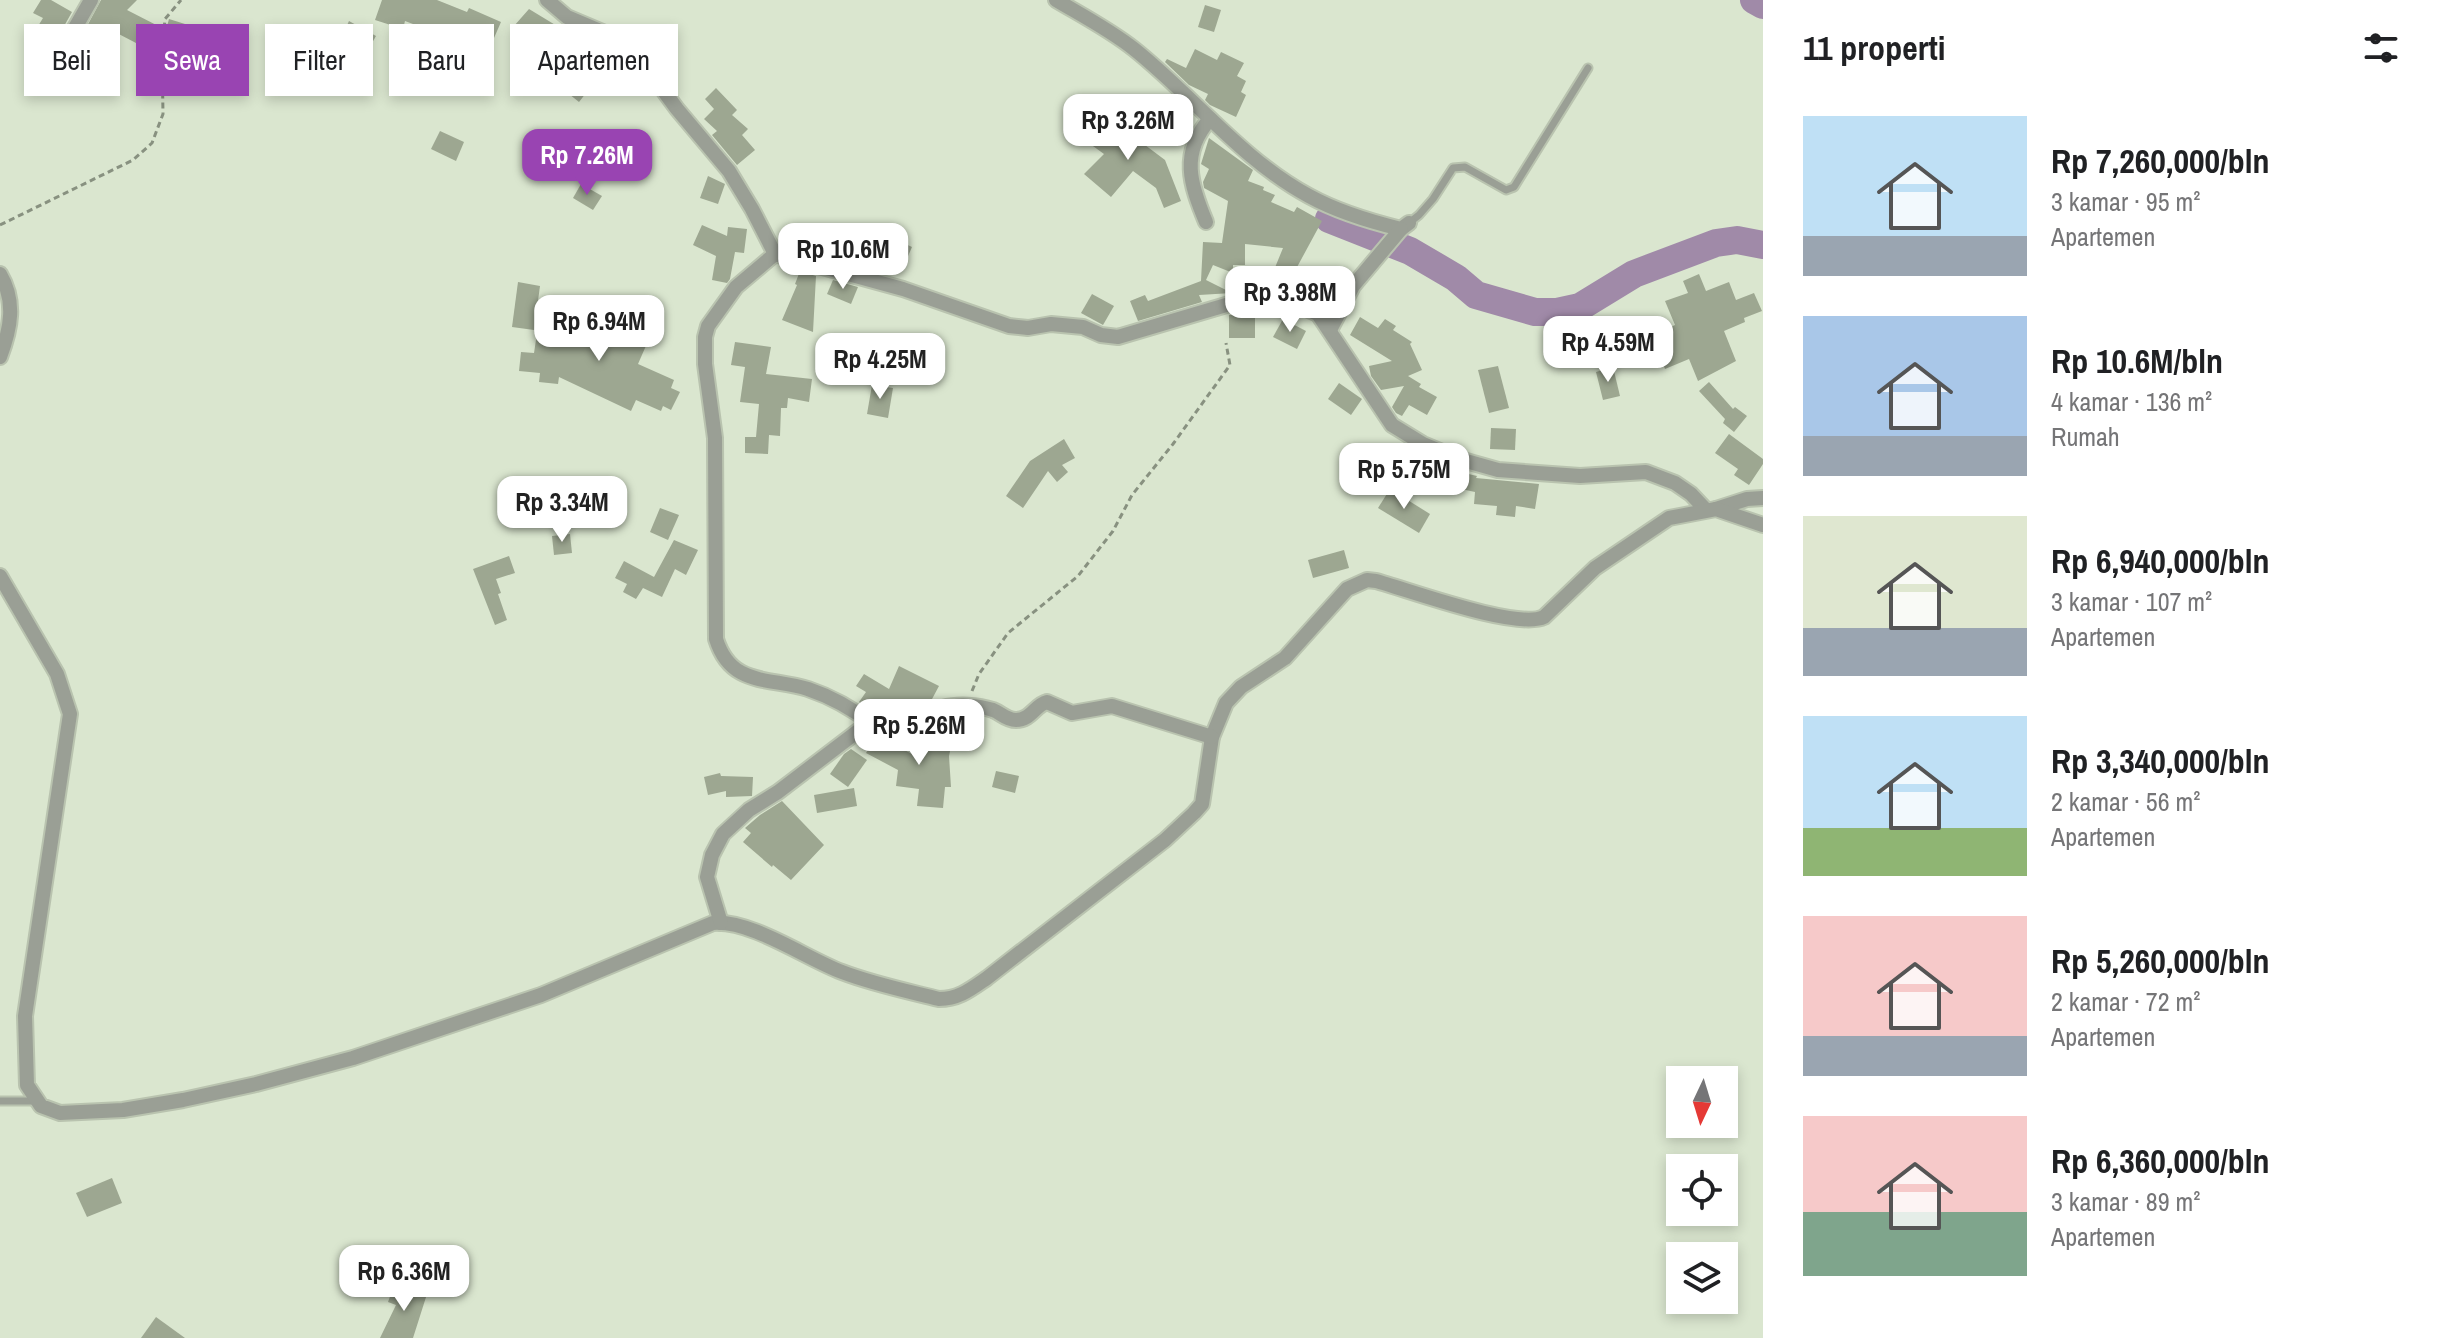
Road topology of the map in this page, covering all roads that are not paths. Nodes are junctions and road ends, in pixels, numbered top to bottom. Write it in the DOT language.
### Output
graph roads {
  1 [pos="91,0"];
  2 [pos="547,0"];
  3 [pos="1056,0"];
  4 [pos="77,24"];
  5 [pos="1588,68"];
  6 [pos="1205,125"];
  7 [pos="1206,222"];
  8 [pos="1398,232"];
  9 [pos="775,254"];
  10 [pos="0,274"];
  11 [pos="1330,330"];
  12 [pos="0,357"];
  13 [pos="1763,498"];
  14 [pos="1711,510"];
  15 [pos="1763,525"];
  16 [pos="0,576"];
  17 [pos="874,725"];
  18 [pos="1212,737"];
  19 [pos="721,923"];
  20 [pos="0,1101"];
  21 [pos="36,1101"];
  1 -- 4 [label="street"];
  2 -- 9 [label="street"];
  3 -- 6 [label="street"];
  5 -- 8 [label="lane"];
  6 -- 7 [label="street"];
  6 -- 8 [label="street"];
  8 -- 11 [label="street"];
  9 -- 11 [label="street"];
  9 -- 17 [label="street"];
  10 -- 12 [label="street"];
  11 -- 14 [label="street"];
  13 -- 14 [label="street"];
  14 -- 15 [label="street"];
  14 -- 18 [label="street"];
  16 -- 21 [label="street"];
  17 -- 18 [label="street"];
  17 -- 19 [label="street"];
  18 -- 19 [label="street"];
  19 -- 21 [label="street"];
  20 -- 21 [label="lane"];
}
